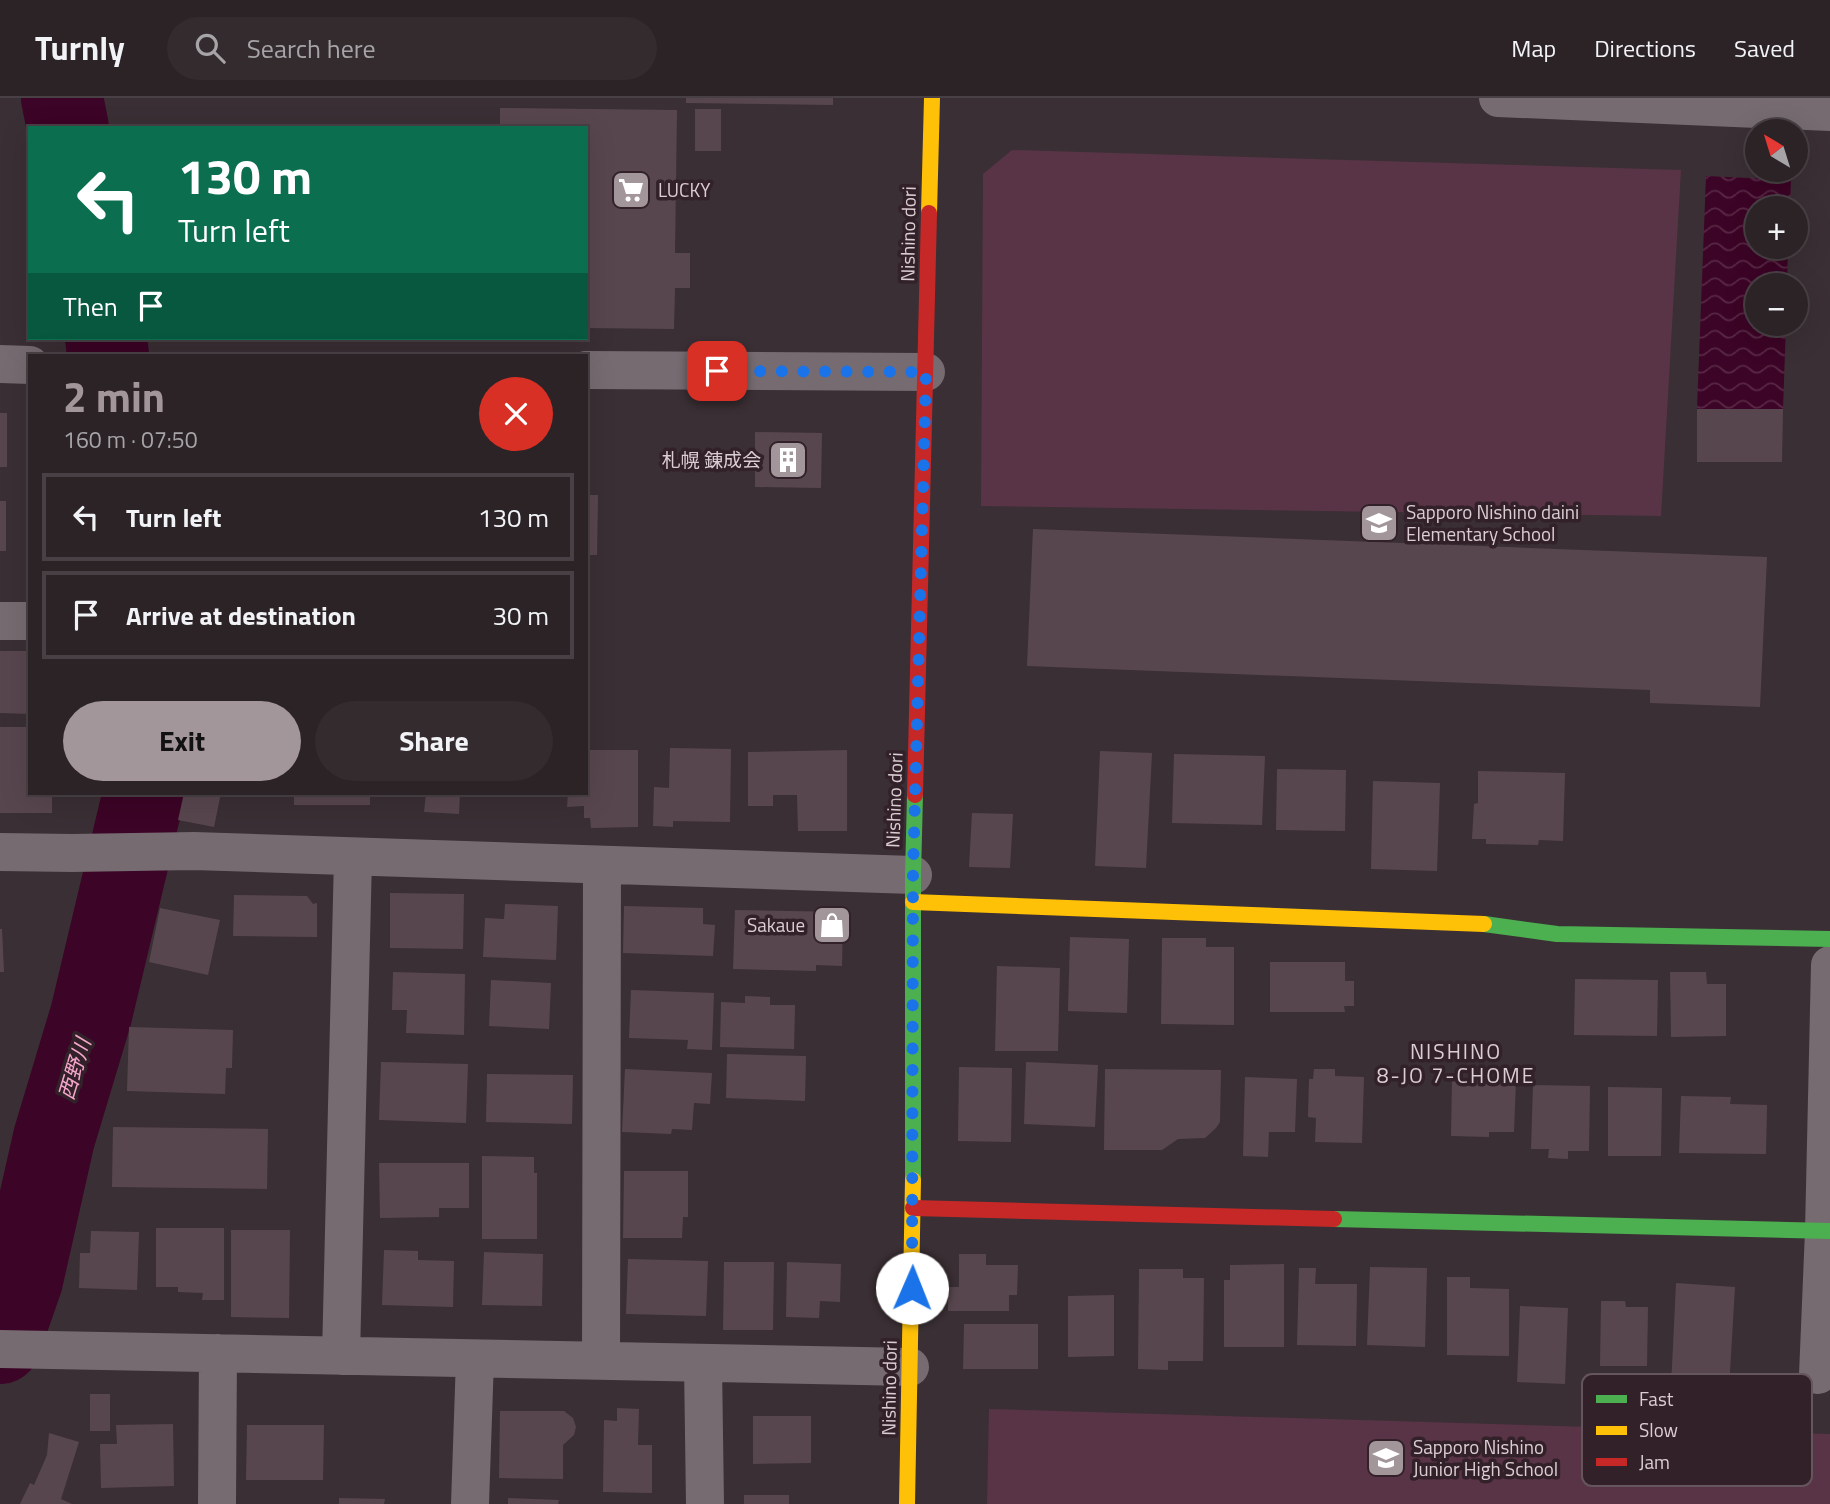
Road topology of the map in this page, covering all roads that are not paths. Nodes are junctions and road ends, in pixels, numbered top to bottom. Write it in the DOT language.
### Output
graph roads {
  1 [pos="932,98"];
  2 [pos="1497,98"];
  3 [pos="1611,100"];
  4 [pos="1830,111"];
  5 [pos="0,364"];
  6 [pos="28,365"];
  7 [pos="588,370"];
  8 [pos="926,372"];
  9 [pos="0,621"];
  10 [pos="28,621"];
  11 [pos="0,852"];
  12 [pos="353,857"];
  13 [pos="602,865"];
  14 [pos="913,889"];
  15 [pos="1830,939"];
  16 [pos="1830,965"];
  17 [pos="913,1208"];
  18 [pos="1827,1231"];
  19 [pos="0,1349"];
  20 [pos="218,1353"];
  21 [pos="341,1356"];
  22 [pos="475,1359"];
  23 [pos="601,1361"];
  24 [pos="703,1364"];
  25 [pos="910,1367"];
  26 [pos="1818,1375"];
  27 [pos="217,1504"];
  28 [pos="470,1504"];
  29 [pos="705,1504"];
  30 [pos="907,1504"];
  1 -- 8 [label="street, Nishino dori"];
  2 -- 3 [label="street"];
  3 -- 4 [label="street"];
  5 -- 6 [label="street"];
  7 -- 8 [label="street"];
  8 -- 14 [label="street, Nishino dori"];
  9 -- 10 [label="street"];
  11 -- 12 [label="street"];
  12 -- 13 [label="street"];
  12 -- 21 [label="street"];
  13 -- 14 [label="street"];
  13 -- 23 [label="street"];
  14 -- 15 [label="street"];
  14 -- 17 [label="street, Nishino dori"];
  16 -- 18 [label="street"];
  17 -- 18 [label="street"];
  17 -- 25 [label="street, Nishino dori"];
  18 -- 26 [label="street"];
  19 -- 20 [label="street"];
  20 -- 21 [label="street"];
  20 -- 27 [label="street"];
  21 -- 22 [label="street"];
  22 -- 23 [label="street"];
  22 -- 28 [label="street"];
  23 -- 24 [label="street"];
  24 -- 25 [label="street"];
  24 -- 29 [label="street"];
  25 -- 30 [label="street, Nishino dori"];
}
